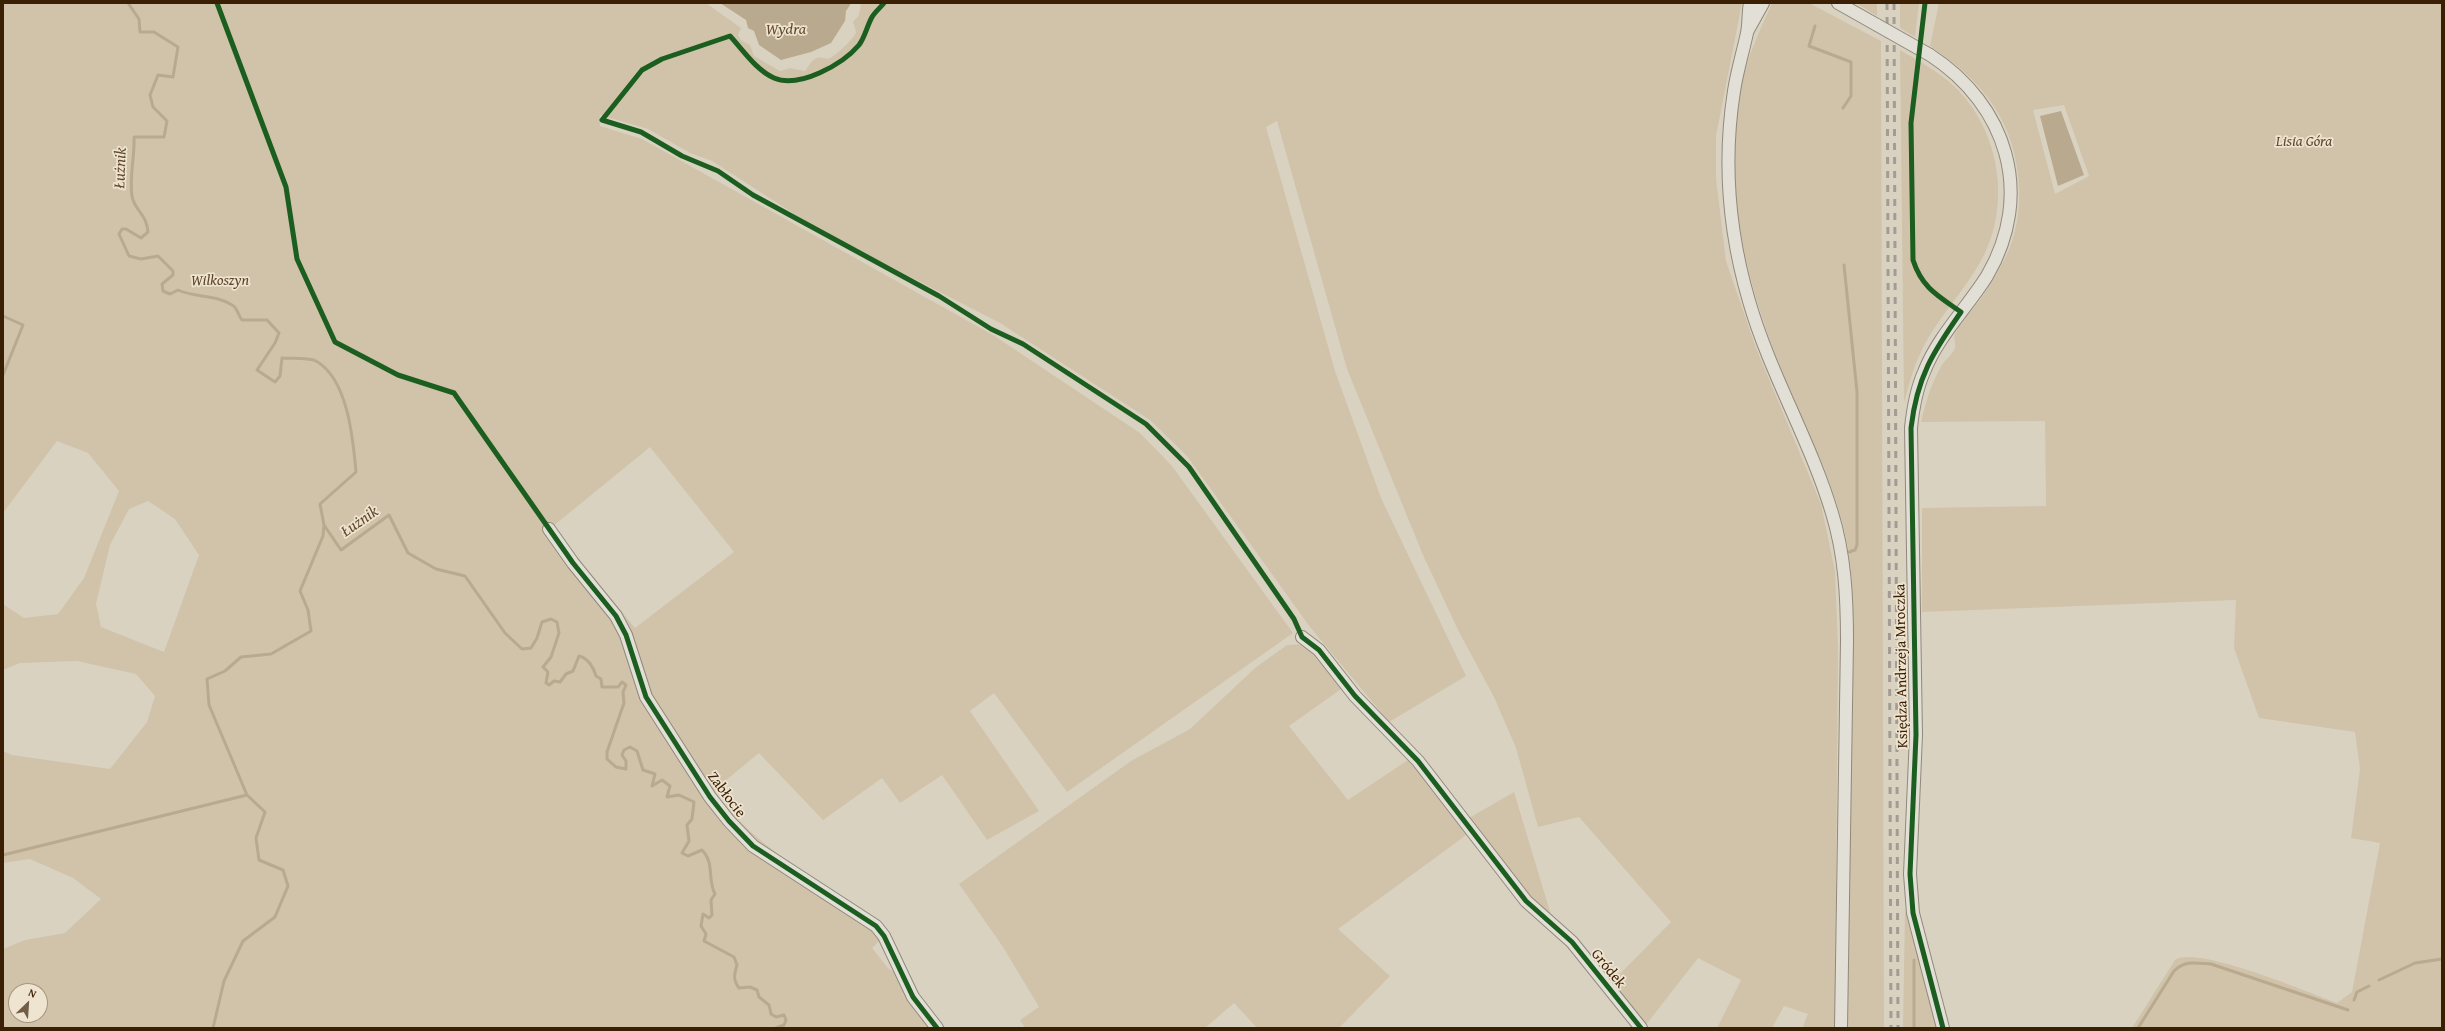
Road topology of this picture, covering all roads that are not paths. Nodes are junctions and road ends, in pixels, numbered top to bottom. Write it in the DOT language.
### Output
graph roads {
  1 [pos="1750,3"];
  2 [pos="1763,3"];
  3 [pos="1838,3"];
  4 [pos="1748,31"];
  5 [pos="549,529"];
  6 [pos="1302,637"];
  7 [pos="937,1028"];
  8 [pos="1641,1028"];
  9 [pos="1840,1028"];
  10 [pos="1943,1028"];
  1 -- 4 [label="street"];
  2 -- 4 [label="street"];
  3 -- 10 [label="street, Księdza Andrzeja Mroczka, bridge"];
  4 -- 9 [label="street"];
  5 -- 7 [label="street, Zabłocie"];
  6 -- 8 [label="street, Gródek"];
}
